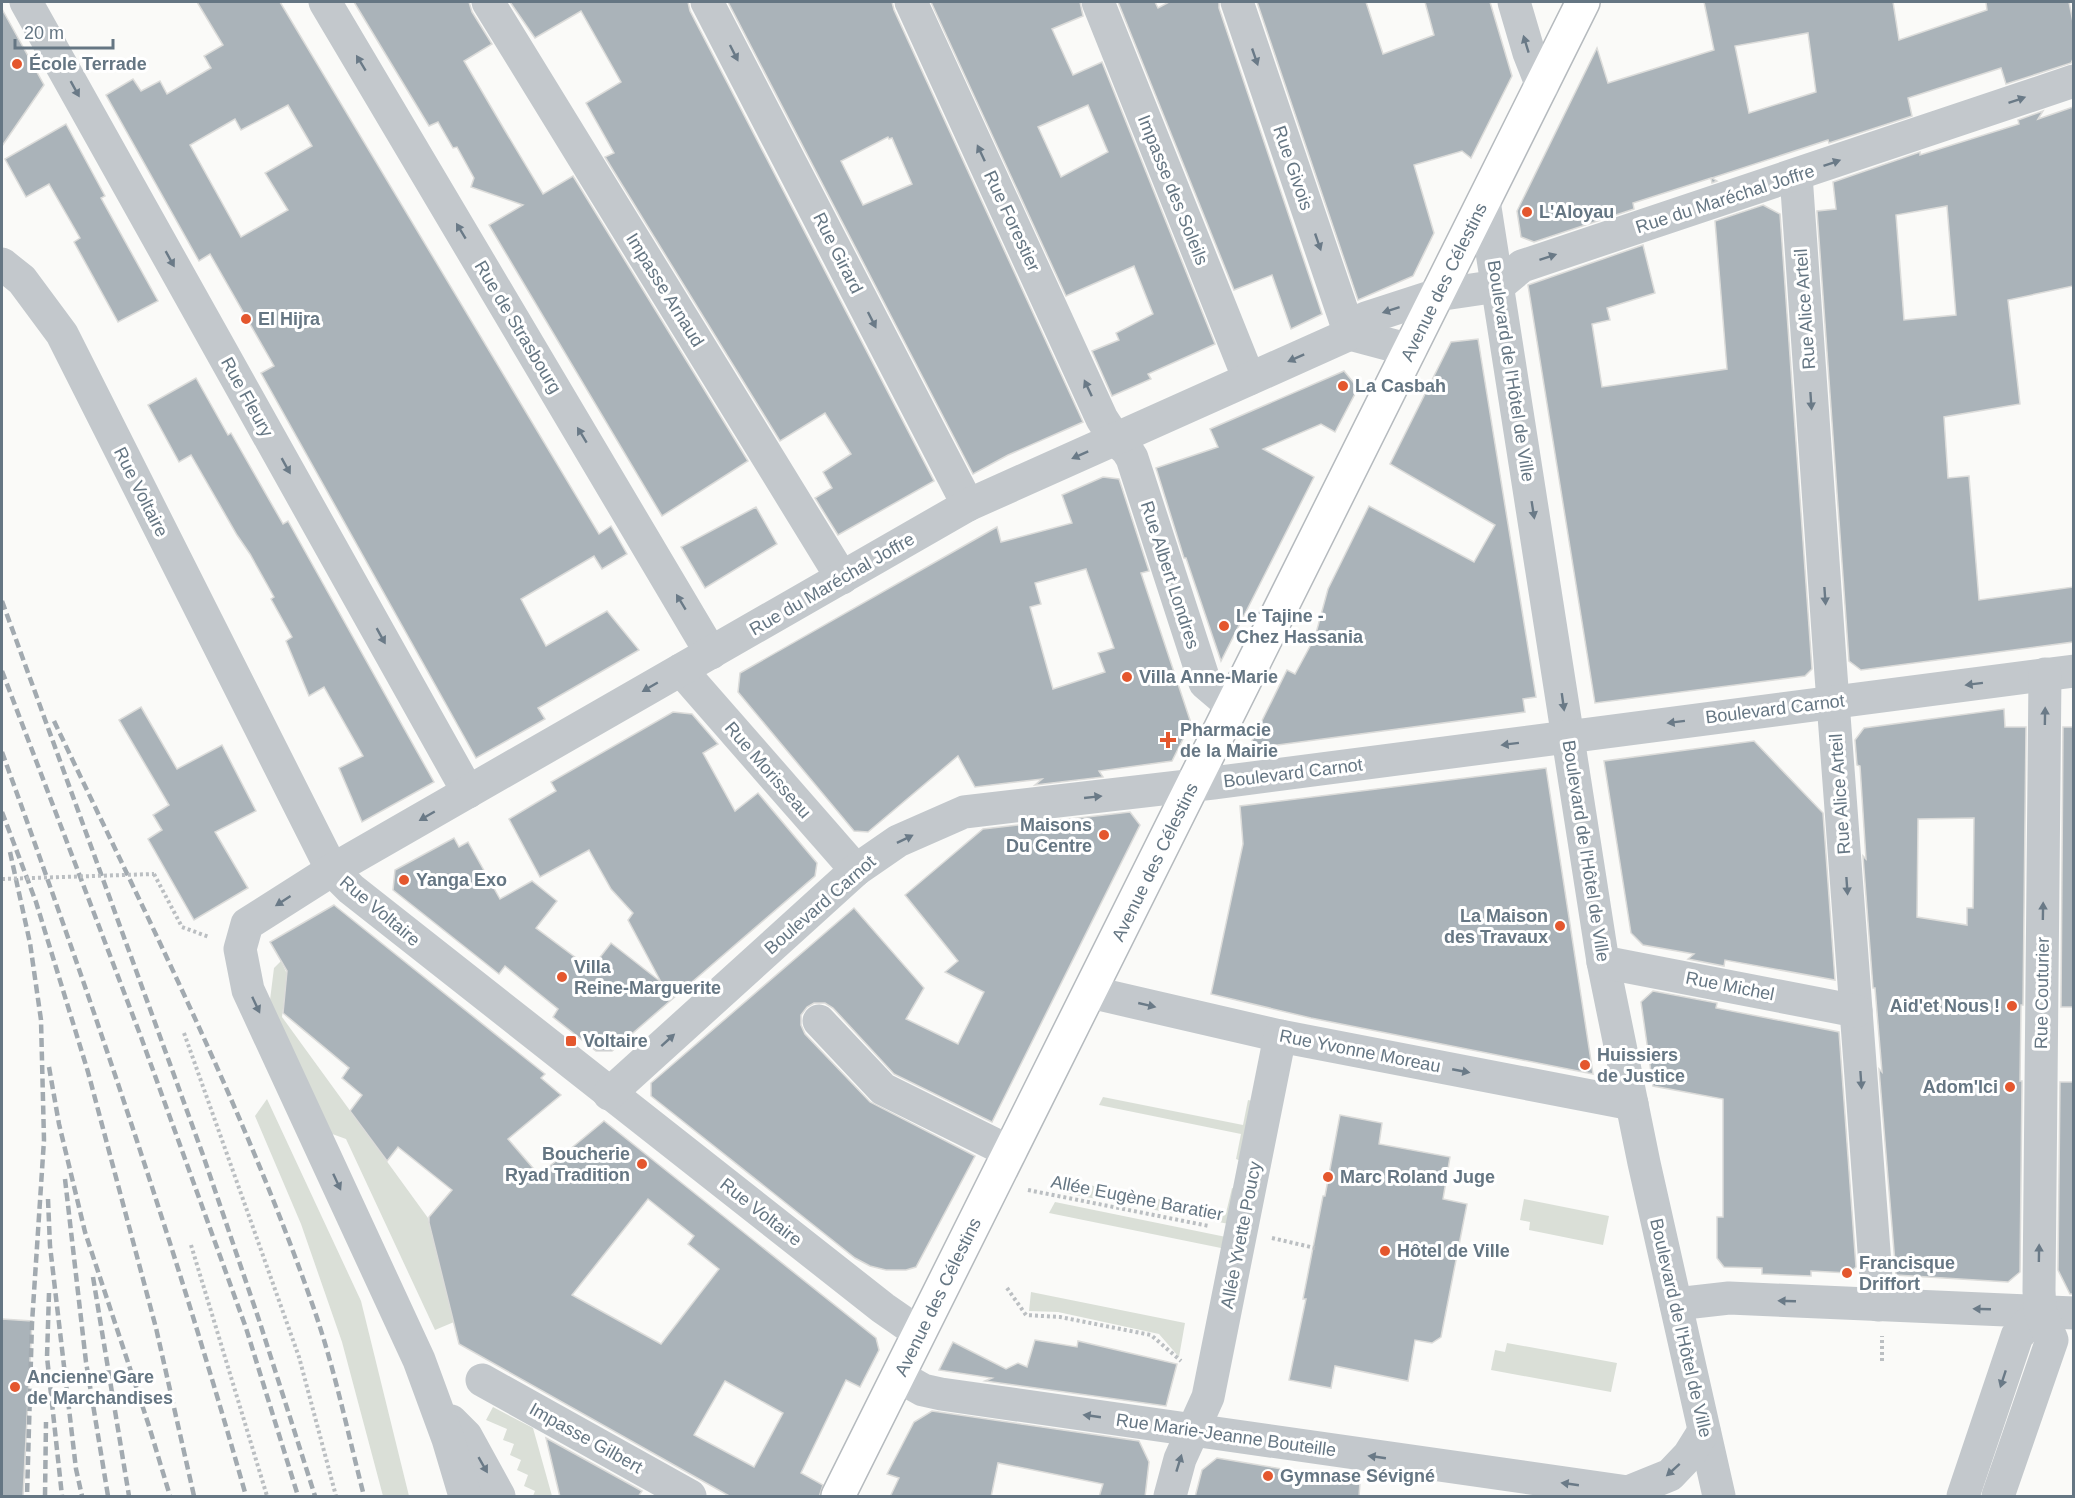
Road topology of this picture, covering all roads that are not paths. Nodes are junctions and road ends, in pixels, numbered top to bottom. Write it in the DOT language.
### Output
graph roads {
  1 [pos="26,2"];
  2 [pos="325,2"];
  3 [pos="488,2"];
  4 [pos="707,2"];
  5 [pos="911,2"];
  6 [pos="1098,2"];
  7 [pos="1237,2"];
  8 [pos="1514,2"];
  9 [pos="1583,2"];
  10 [pos="2073,81"];
  11 [pos="1542,86"];
  12 [pos="1796,175"];
  13 [pos="1484,201"];
  14 [pos="2,264"];
  15 [pos="1498,286"];
  16 [pos="1437,295"];
  17 [pos="1350,334"];
  18 [pos="1410,350"];
  19 [pos="1249,379"];
  20 [pos="1115,439"];
  21 [pos="968,505"];
  22 [pos="842,578"];
  23 [pos="711,653"];
  24 [pos="681,670"];
  25 [pos="2059,673"];
  26 [pos="1833,702"];
  27 [pos="1232,706"];
  28 [pos="1568,736"];
  29 [pos="1192,786"];
  30 [pos="468,792"];
  31 [pos="332,870"];
  32 [pos="856,870"];
  33 [pos="1603,962"];
  34 [pos="1090,992"];
  35 [pos="1856,1011"];
  36 [pos="819,1021"];
  37 [pos="1280,1036"];
  38 [pos="609,1094"];
  39 [pos="1632,1104"];
  40 [pos="1010,1152"];
  41 [pos="1676,1304"];
  42 [pos="1878,1305"];
  43 [pos="2040,1311"];
  44 [pos="2073,1313"];
  45 [pos="919,1333"];
  46 [pos="898,1376"];
  47 [pos="482,1380"];
  48 [pos="436,1404"];
  49 [pos="1192,1430"];
  50 [pos="1704,1431"];
  51 [pos="448,1439"];
  52 [pos="447,1497"];
  53 [pos="465,1497"];
  54 [pos="499,1497"];
  55 [pos="690,1497"];
  56 [pos="838,1497"];
  57 [pos="1170,1497"];
  58 [pos="1719,1497"];
  59 [pos="1964,1497"];
  60 [pos="1998,1497"];
  1 -- 30 [label="street, Rue Fleury, one-way"];
  23 -- 2 [label="street, Rue de Strasbourg, one-way"];
  3 -- 22 [label="street, Impasse Arnaud"];
  4 -- 21 [label="street, Rue Girard, one-way"];
  20 -- 5 [label="street, Rue Forestier, one-way"];
  6 -- 19 [label="street, Impasse des Soleils"];
  7 -- 17 [label="street, Rue Givois, one-way"];
  11 -- 8 [label="street, one-way"];
  9 -- 11 [label="main road, Avenue des Célestins"];
  12 -- 10 [label="street, Rue du Maréchal Joffre, one-way"];
  11 -- 13 [label="main road, Avenue des Célestins"];
  15 -- 12 [label="street, Rue du Maréchal Joffre, one-way"];
  12 -- 26 [label="street, Rue Alice Arteil, one-way"];
  13 -- 15 [label="street, Boulevard de l'Hôtel de Ville"];
  13 -- 16 [label="main road, Avenue des Célestins"];
  14 -- 31 [label="street, Rue Voltaire"];
  15 -- 16 [label="street, Rue du Maréchal Joffre"];
  15 -- 28 [label="street, Boulevard de l'Hôtel de Ville, one-way"];
  16 -- 17 [label="street, Rue du Maréchal Joffre, one-way"];
  16 -- 18 [label="main road, Avenue des Célestins"];
  17 -- 18 [label="street"];
  17 -- 19 [label="street, Rue du Maréchal Joffre, one-way"];
  18 -- 27 [label="main road, Avenue des Célestins"];
  19 -- 20 [label="street, Rue du Maréchal Joffre"];
  20 -- 21 [label="street, Rue du Maréchal Joffre, one-way"];
  20 -- 27 [label="street, Rue Albert Londres"];
  21 -- 22 [label="street, Rue du Maréchal Joffre"];
  22 -- 23 [label="street, Rue du Maréchal Joffre"];
  23 -- 24 [label="street, Rue du Maréchal Joffre"];
  24 -- 30 [label="street, Rue du Maréchal Joffre, one-way"];
  24 -- 32 [label="street, Rue Morisseau"];
  25 -- 26 [label="street, Boulevard Carnot, one-way"];
  43 -- 25 [label="street, Rue Couturier, one-way"];
  26 -- 28 [label="street, Boulevard Carnot, one-way"];
  26 -- 35 [label="street, Rue Alice Arteil, one-way"];
  27 -- 29 [label="main road, Avenue des Célestins"];
  28 -- 29 [label="street, Boulevard Carnot, one-way"];
  28 -- 33 [label="street, Boulevard de l'Hôtel de Ville"];
  32 -- 29 [label="street, Boulevard Carnot, one-way"];
  29 -- 34 [label="main road, Avenue des Célestins"];
  30 -- 31 [label="street, Rue du Maréchal Joffre, one-way"];
  31 -- 38 [label="street, Rue Voltaire"];
  31 -- 48 [label="street, Rue du Maréchal Joffre, one-way"];
  38 -- 32 [label="street, Boulevard Carnot, one-way"];
  33 -- 35 [label="street, Rue Michel"];
  33 -- 39 [label="street, Boulevard de l'Hôtel de Ville"];
  34 -- 37 [label="street, Rue Yvonne Moreau, one-way"];
  34 -- 40 [label="main road, Avenue des Célestins"];
  35 -- 42 [label="street, Rue Alice Arteil, one-way"];
  36 -- 40 [label="street"];
  37 -- 39 [label="street, Rue Yvonne Moreau, one-way"];
  37 -- 49 [label="street, Allée Yvette Poucy"];
  38 -- 45 [label="street, Rue Voltaire"];
  39 -- 41 [label="street, Boulevard de l'Hôtel de Ville"];
  40 -- 45 [label="main road, Avenue des Célestins"];
  42 -- 41 [label="street, one-way"];
  41 -- 50 [label="street, Boulevard de l'Hôtel de Ville"];
  43 -- 42 [label="street, one-way"];
  43 -- 44 [label="street"];
  43 -- 59 [label="street, one-way"];
  43 -- 60 [label="street"];
  45 -- 46 [label="main road, Avenue des Célestins"];
  49 -- 46 [label="street, Rue Marie-Jeanne Bouteille, one-way"];
  46 -- 56 [label="main road, Avenue des Célestins"];
  47 -- 55 [label="street, Impasse Gilbert"];
  48 -- 51 [label="street, Rue du Maréchal Joffre"];
  48 -- 54 [label="street, one-way"];
  50 -- 49 [label="street, Rue Marie-Jeanne Bouteille, one-way"];
  57 -- 49 [label="street, Allée Yvette Poucy, one-way"];
  50 -- 58 [label="street, Boulevard de l'Hôtel de Ville"];
  51 -- 52 [label="street"];
  51 -- 53 [label="street, Rue du Maréchal Joffre"];
}
